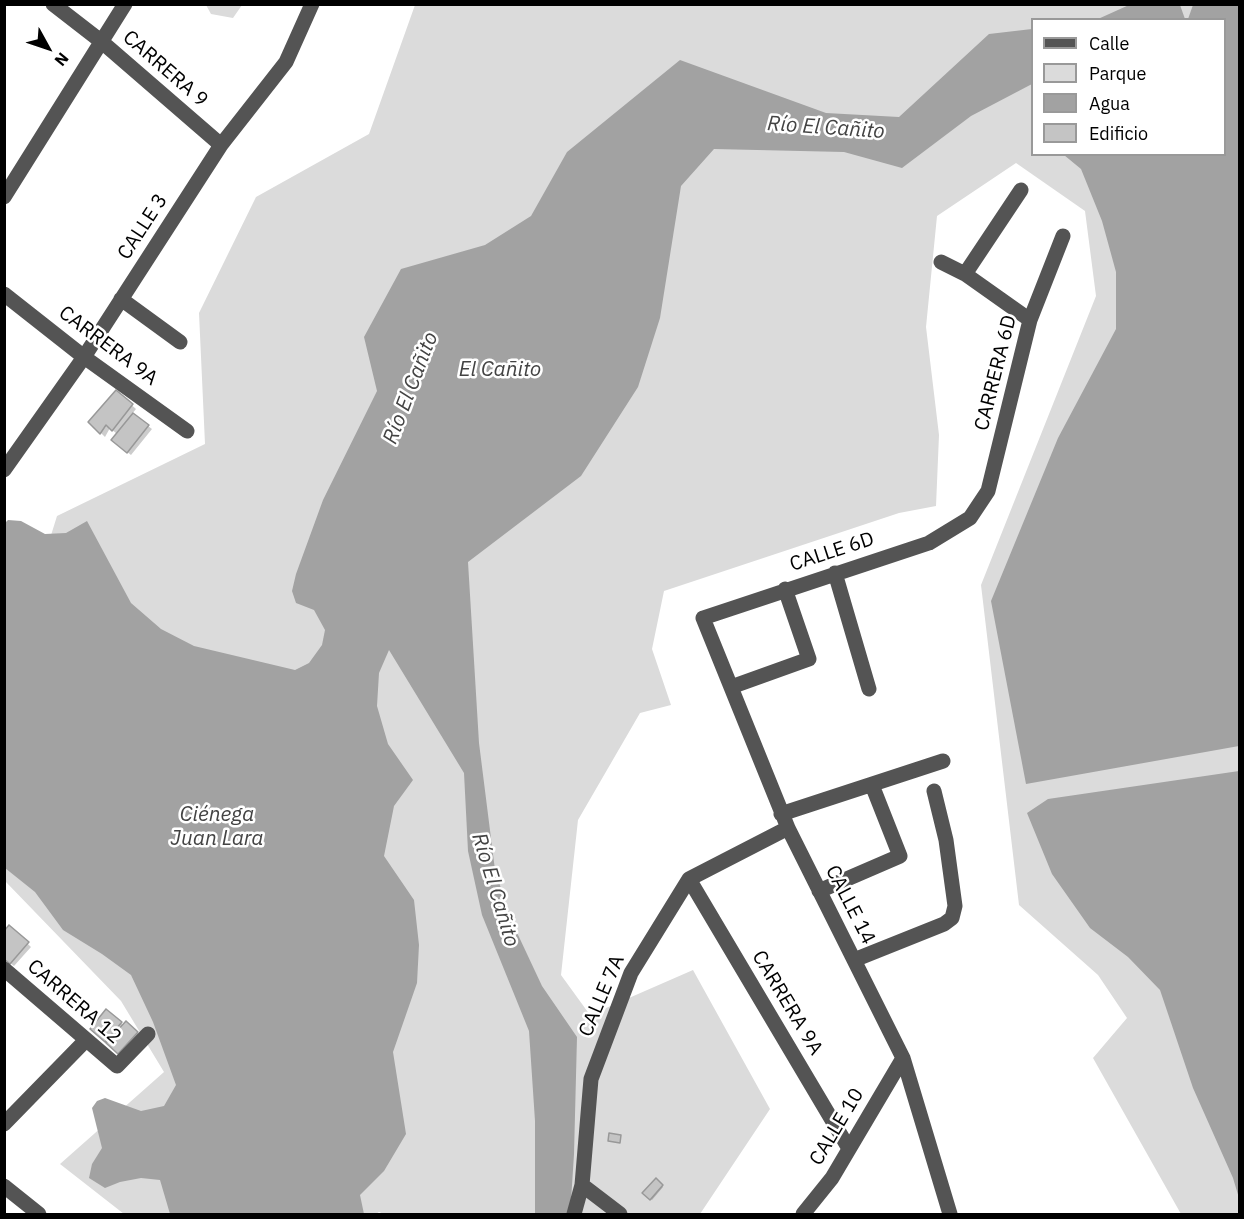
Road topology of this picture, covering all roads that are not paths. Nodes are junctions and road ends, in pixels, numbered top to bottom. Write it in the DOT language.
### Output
graph roads {
  1 [pos="53,4"];
  2 [pos="125,4"];
  3 [pos="312,4"];
  4 [pos="102,42"];
  5 [pos="221,145"];
  6 [pos="1021,190"];
  7 [pos="4,198"];
  8 [pos="1063,236"];
  9 [pos="941,262"];
  10 [pos="965,274"];
  11 [pos="4,294"];
  12 [pos="121,299"];
  13 [pos="1030,320"];
  14 [pos="180,342"];
  15 [pos="84,357"];
  16 [pos="187,431"];
  17 [pos="4,470"];
  18 [pos="969,518"];
  19 [pos="835,573"];
  20 [pos="785,589"];
  21 [pos="703,618"];
  22 [pos="731,687"];
  23 [pos="869,689"];
  24 [pos="943,761"];
  25 [pos="872,784"];
  26 [pos="934,791"];
  27 [pos="784,821"];
  28 [pos="689,879"];
  29 [pos="819,891"];
  30 [pos="854,960"];
  31 [pos="4,969"];
  32 [pos="148,1034"];
  33 [pos="86,1041"];
  34 [pos="903,1058"];
  35 [pos="4,1124"];
  36 [pos="848,1148"];
  37 [pos="582,1185"];
  38 [pos="4,1186"];
  39 [pos="39,1215"];
  40 [pos="574,1215"];
  41 [pos="620,1215"];
  42 [pos="803,1215"];
  43 [pos="950,1215"];
  1 -- 4 [label="street, CARRERA 9"];
  2 -- 4 [label="street"];
  3 -- 5 [label="street, CALLE 3"];
  4 -- 5 [label="street, CARRERA 9"];
  4 -- 7 [label="street"];
  5 -- 12 [label="street, CALLE 3"];
  6 -- 10 [label="street"];
  8 -- 13 [label="street, CARRERA 6D"];
  9 -- 10 [label="street"];
  10 -- 13 [label="street"];
  11 -- 15 [label="street, CARRERA 9A"];
  12 -- 14 [label="street"];
  12 -- 15 [label="street, CALLE 3"];
  13 -- 18 [label="street, CARRERA 6D"];
  15 -- 16 [label="street, CARRERA 9A"];
  15 -- 17 [label="street, CALLE 3"];
  18 -- 19 [label="street, CALLE 6D"];
  19 -- 20 [label="street, CALLE 6D"];
  19 -- 23 [label="street"];
  20 -- 21 [label="street, CALLE 6D"];
  20 -- 22 [label="street"];
  21 -- 22 [label="street, CALLE 14"];
  22 -- 27 [label="street, CALLE 14"];
  24 -- 25 [label="street"];
  25 -- 27 [label="street"];
  25 -- 29 [label="street"];
  26 -- 30 [label="street"];
  27 -- 28 [label="street"];
  27 -- 29 [label="street, CALLE 14"];
  28 -- 36 [label="street, CARRERA 9A"];
  28 -- 37 [label="street, CALLE 7A"];
  29 -- 30 [label="street, CALLE 14"];
  30 -- 34 [label="street, CALLE 14"];
  31 -- 33 [label="street, CARRERA 12"];
  32 -- 33 [label="street, CARRERA 12"];
  33 -- 35 [label="street"];
  34 -- 36 [label="street, CALLE 10"];
  34 -- 43 [label="street, CALLE 14"];
  36 -- 42 [label="street, CALLE 10"];
  37 -- 40 [label="street, CALLE 7A"];
  37 -- 41 [label="street"];
  38 -- 39 [label="street"];
}
